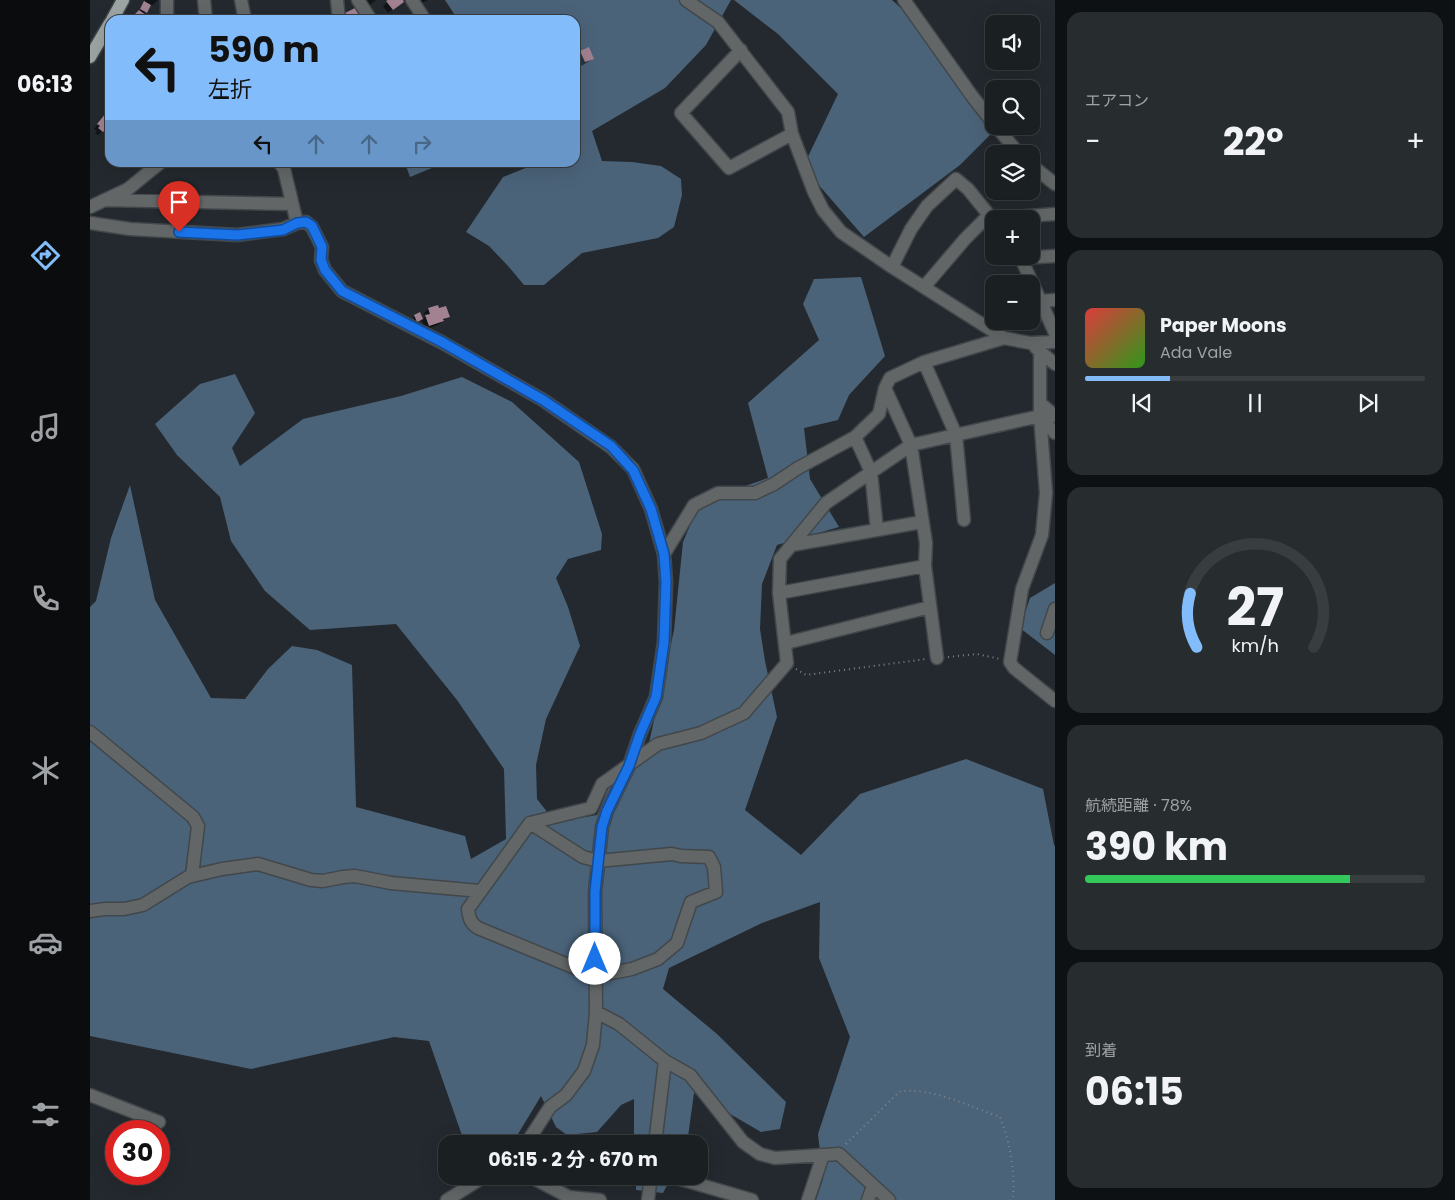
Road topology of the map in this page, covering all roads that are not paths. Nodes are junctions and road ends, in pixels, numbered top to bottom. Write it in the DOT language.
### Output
graph roads {
  1 [pos="123,0"];
  2 [pos="167,0"];
  3 [pos="204,0"];
  4 [pos="241,0"];
  5 [pos="337,0"];
  6 [pos="358,0"];
  7 [pos="412,0"];
  8 [pos="686,0"];
  9 [pos="904,0"];
  10 [pos="115,15"];
  11 [pos="167,15"];
  12 [pos="206,15"];
  13 [pos="244,15"];
  14 [pos="338,15"];
  15 [pos="368,15"];
  16 [pos="422,15"];
  17 [pos="105,32"];
  18 [pos="740,50"];
  19 [pos="90,57"];
  20 [pos="985,112"];
  21 [pos="792,134"];
  22 [pos="1003,135"];
  23 [pos="1012,145"];
  24 [pos="155,167"];
  25 [pos="283,167"];
  26 [pos="1040,172"];
  27 [pos="1055,184"];
  28 [pos="104,200"];
  29 [pos="292,204"];
  30 [pos="90,207"];
  31 [pos="985,211"];
  32 [pos="1055,214"];
  33 [pos="1040,215"];
  34 [pos="985,220"];
  35 [pos="90,223"];
  36 [pos="297,223"];
  37 [pos="1040,256"];
  38 [pos="1055,256"];
  39 [pos="1024,265"];
  40 [pos="892,266"];
  41 [pos="924,287"];
  42 [pos="1055,300"];
  43 [pos="1041,301"];
  44 [pos="1055,332"];
  45 [pos="1004,338"];
  46 [pos="1055,342"];
  47 [pos="1035,348"];
  48 [pos="924,362"];
  49 [pos="1055,364"];
  50 [pos="885,388"];
  51 [pos="1040,410"];
  52 [pos="1055,416"];
  53 [pos="1055,433"];
  54 [pos="956,435"];
  55 [pos="855,437"];
  56 [pos="911,445"];
  57 [pos="871,472"];
  58 [pos="964,520"];
  59 [pos="922,522"];
  60 [pos="878,530"];
  61 [pos="792,544"];
  62 [pos="664,554"];
  63 [pos="924,566"];
  64 [pos="779,593"];
  65 [pos="930,607"];
  66 [pos="1055,609"];
  67 [pos="1048,633"];
  68 [pos="786,643"];
  69 [pos="937,658"];
  70 [pos="1055,702"];
  71 [pos="90,732"];
  72 [pos="629,766"];
  73 [pos="530,823"];
  74 [pos="598,861"];
  75 [pos="192,876"];
  76 [pos="480,891"];
  77 [pos="90,911"];
  78 [pos="595,976"];
  79 [pos="596,1012"];
  80 [pos="665,1061"];
  81 [pos="90,1095"];
  82 [pos="154,1120"];
  83 [pos="532,1135"];
  84 [pos="656,1135"];
  85 [pos="823,1156"];
  86 [pos="471,1185"];
  87 [pos="545,1185"];
  88 [pos="650,1185"];
  89 [pos="697,1185"];
  90 [pos="873,1186"];
  91 [pos="567,1198"];
  92 [pos="736,1198"];
  93 [pos="447,1200"];
  94 [pos="600,1200"];
  95 [pos="648,1200"];
  96 [pos="752,1200"];
  97 [pos="808,1200"];
  98 [pos="868,1200"];
  99 [pos="889,1200"];
  1 -- 10 [label="main road"];
  2 -- 11 [label="street"];
  3 -- 12 [label="street"];
  4 -- 13 [label="street"];
  5 -- 14 [label="street"];
  6 -- 15 [label="street"];
  7 -- 16 [label="street"];
  8 -- 18 [label="street"];
  9 -- 20 [label="street"];
  17 -- 19 [label="main road"];
  18 -- 21 [label="street"];
  18 -- 21 [label="street"];
  21 -- 40 [label="street"];
  22 -- 23 [label="street"];
  24 -- 28 [label="street"];
  25 -- 29 [label="street"];
  26 -- 27 [label="street"];
  28 -- 29 [label="street"];
  28 -- 30 [label="street"];
  29 -- 36 [label="street"];
  31 -- 40 [label="street"];
  32 -- 33 [label="street"];
  34 -- 41 [label="street"];
  35 -- 36 [label="street"];
  36 -- 62 [label="street"];
  37 -- 38 [label="street"];
  39 -- 43 [label="street"];
  40 -- 41 [label="street"];
  41 -- 45 [label="street"];
  42 -- 43 [label="street"];
  43 -- 44 [label="street"];
  45 -- 47 [label="street"];
  45 -- 48 [label="street"];
  46 -- 47 [label="street"];
  47 -- 49 [label="street"];
  47 -- 51 [label="street"];
  48 -- 50 [label="street"];
  48 -- 54 [label="street"];
  50 -- 55 [label="street"];
  50 -- 56 [label="street"];
  51 -- 52 [label="street"];
  51 -- 53 [label="street"];
  51 -- 54 [label="street"];
  51 -- 70 [label="street"];
  54 -- 56 [label="street"];
  54 -- 58 [label="street"];
  55 -- 57 [label="street"];
  55 -- 62 [label="street"];
  56 -- 57 [label="street"];
  56 -- 59 [label="street"];
  57 -- 60 [label="street"];
  57 -- 61 [label="street"];
  59 -- 60 [label="street"];
  59 -- 63 [label="street"];
  60 -- 61 [label="street"];
  61 -- 64 [label="street"];
  62 -- 72 [label="street"];
  63 -- 64 [label="street"];
  63 -- 65 [label="street"];
  64 -- 68 [label="street"];
  65 -- 68 [label="street"];
  65 -- 69 [label="street"];
  66 -- 67 [label="street"];
  68 -- 72 [label="street"];
  71 -- 75 [label="street"];
  72 -- 73 [label="street"];
  72 -- 74 [label="street"];
  73 -- 74 [label="street"];
  73 -- 76 [label="street"];
  74 -- 78 [label="street"];
  74 -- 78 [label="street"];
  75 -- 76 [label="street"];
  75 -- 77 [label="street"];
  76 -- 78 [label="street"];
  78 -- 79 [label="street"];
  79 -- 80 [label="street"];
  79 -- 83 [label="street"];
  80 -- 84 [label="street"];
  80 -- 85 [label="street"];
  81 -- 82 [label="street"];
  85 -- 90 [label="street"];
  85 -- 97 [label="street"];
  86 -- 93 [label="street"];
  87 -- 91 [label="street"];
  88 -- 95 [label="street"];
  89 -- 92 [label="street"];
  90 -- 98 [label="street"];
  90 -- 99 [label="street"];
  91 -- 94 [label="street"];
  92 -- 96 [label="street"];
}
